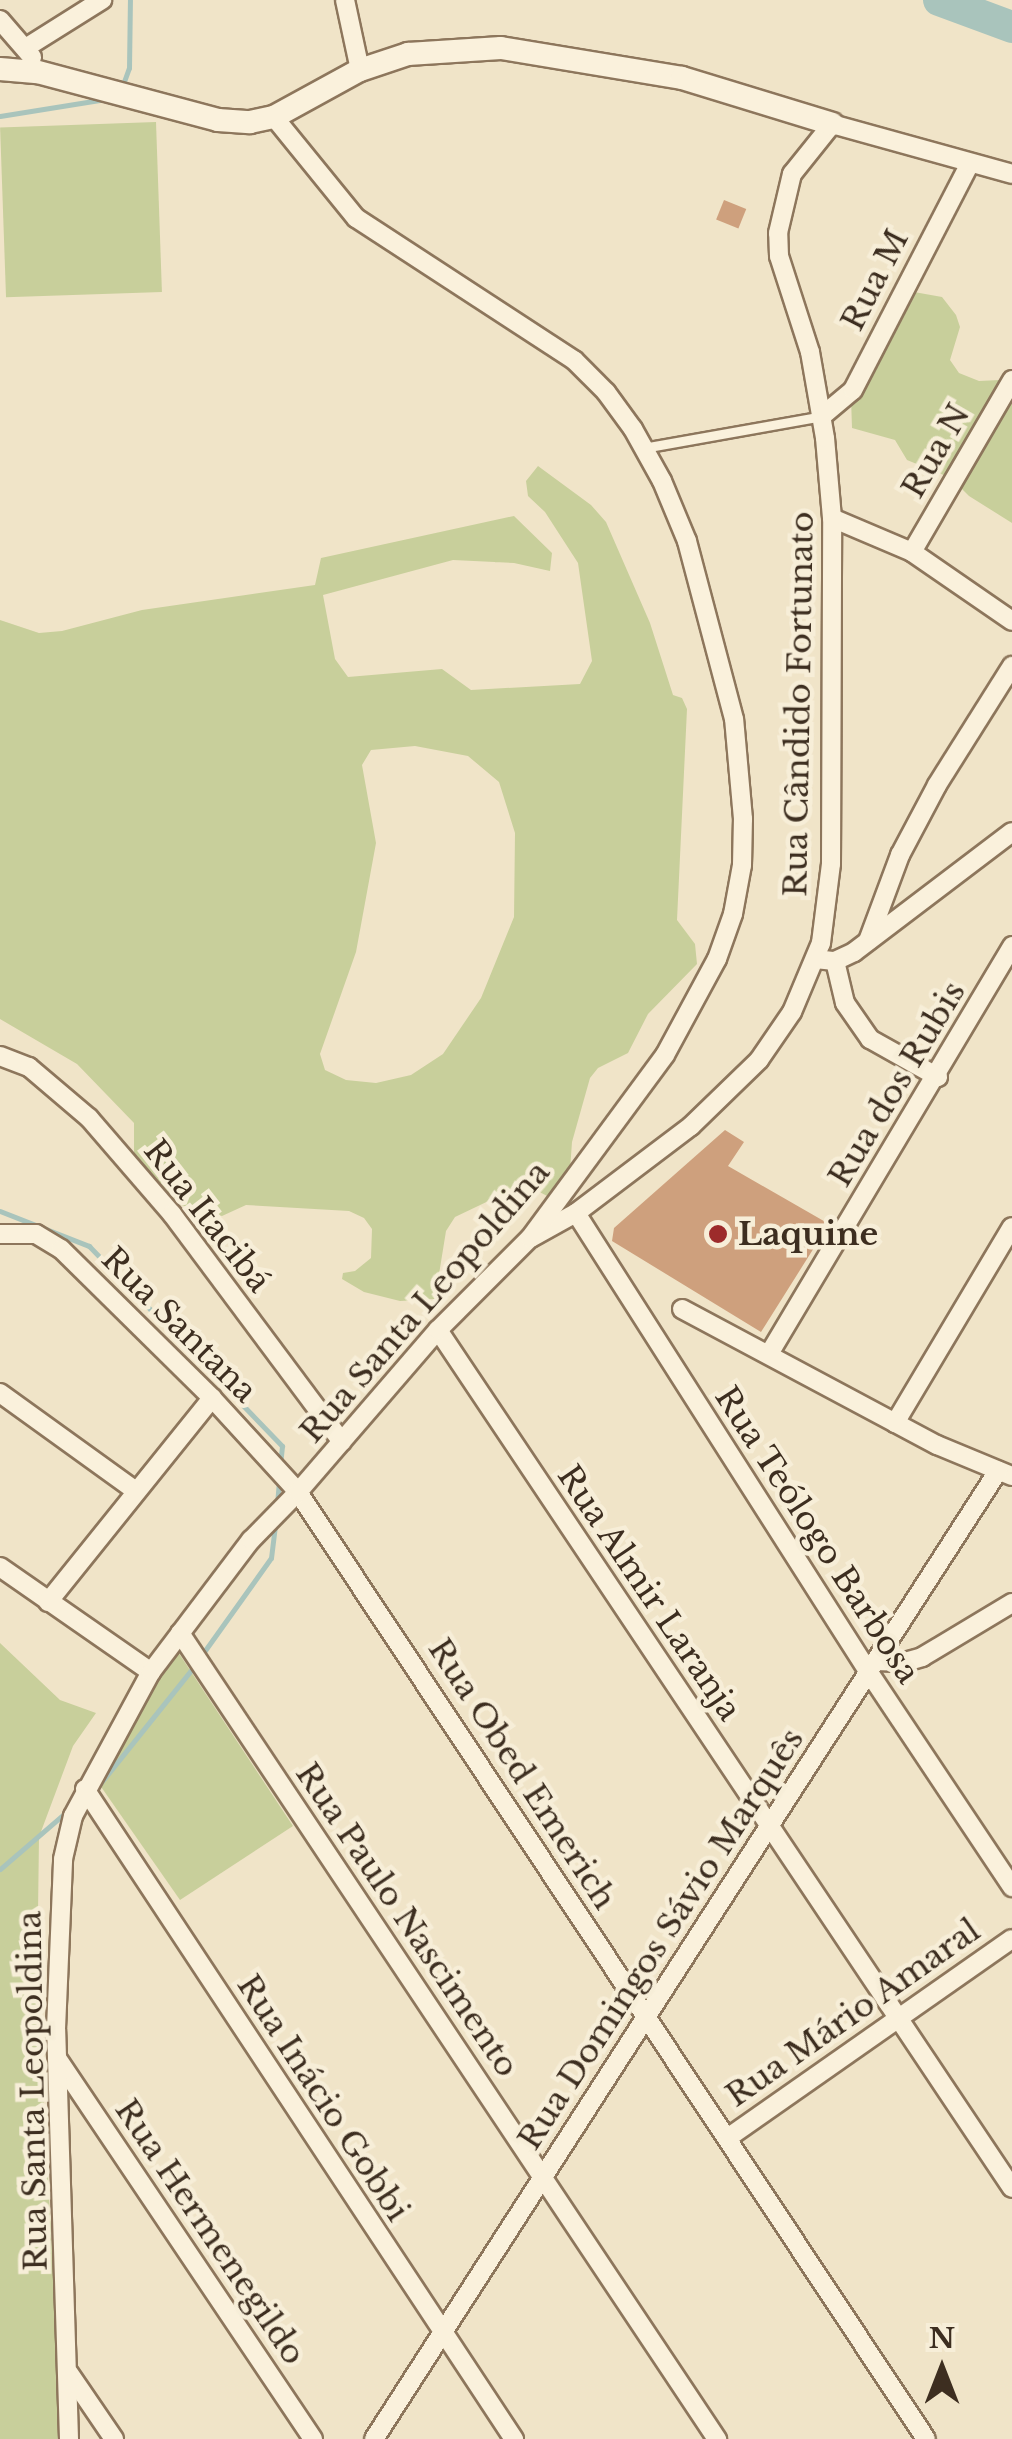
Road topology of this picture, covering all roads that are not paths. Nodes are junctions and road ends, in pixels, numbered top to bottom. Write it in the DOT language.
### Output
graph roads {
  1 [pos="102,0"];
  2 [pos="346,0"];
  3 [pos="0,20"];
  4 [pos="27,47"];
  5 [pos="0,69"];
  6 [pos="360,70"];
  7 [pos="38,72"];
  8 [pos="274,117"];
  9 [pos="832,124"];
  10 [pos="970,163"];
  11 [pos="1012,174"];
  12 [pos="1012,380"];
  13 [pos="822,416"];
  14 [pos="643,448"];
  15 [pos="832,518"];
  16 [pos="912,552"];
  17 [pos="1012,621"];
  18 [pos="1012,666"];
  19 [pos="1012,832"];
  20 [pos="868,941"];
  21 [pos="1012,946"];
  22 [pos="815,959"];
  23 [pos="835,962"];
  24 [pos="0,1056"];
  25 [pos="938,1077"];
  26 [pos="576,1213"];
  27 [pos="1012,1227"];
  28 [pos="0,1234"];
  29 [pos="530,1238"];
  30 [pos="682,1309"];
  31 [pos="438,1330"];
  32 [pos="770,1354"];
  33 [pos="0,1393"];
  34 [pos="212,1398"];
  35 [pos="895,1422"];
  36 [pos="342,1442"];
  37 [pos="1005,1474"];
  38 [pos="136,1491"];
  39 [pos="298,1492"];
  40 [pos="0,1567"];
  41 [pos="48,1602"];
  42 [pos="1012,1603"];
  43 [pos="180,1633"];
  44 [pos="872,1666"];
  45 [pos="151,1672"];
  46 [pos="85,1789"];
  47 [pos="769,1828"];
  48 [pos="1012,1886"];
  49 [pos="1012,1940"];
  50 [pos="898,2016"];
  51 [pos="646,2018"];
  52 [pos="57,2058"];
  53 [pos="728,2137"];
  54 [pos="542,2177"];
  55 [pos="1012,2188"];
  56 [pos="442,2334"];
  57 [pos="68,2371"];
  58 [pos="69,2439"];
  59 [pos="114,2439"];
  60 [pos="312,2439"];
  61 [pos="374,2439"];
  62 [pos="514,2439"];
  63 [pos="717,2439"];
  64 [pos="926,2439"];
  1 -- 4 [label="street"];
  2 -- 6 [label="street"];
  3 -- 4 [label="street"];
  4 -- 7 [label="street"];
  5 -- 7 [label="street"];
  6 -- 8 [label="street"];
  6 -- 9 [label="street"];
  7 -- 8 [label="street"];
  8 -- 14 [label="street, Rua Santa Leopoldina"];
  9 -- 10 [label="street"];
  9 -- 13 [label="street, Rua Cândido Fortunato"];
  10 -- 11 [label="street"];
  10 -- 13 [label="street, Rua M"];
  12 -- 16 [label="street, Rua N"];
  13 -- 14 [label="lane"];
  13 -- 15 [label="street, Rua Cândido Fortunato"];
  14 -- 29 [label="street, Rua Santa Leopoldina"];
  15 -- 16 [label="street"];
  15 -- 22 [label="street, Rua Cândido Fortunato"];
  16 -- 17 [label="street"];
  18 -- 20 [label="street"];
  19 -- 20 [label="street"];
  20 -- 23 [label="street"];
  21 -- 25 [label="street, Rua dos Rubis"];
  22 -- 23 [label="street"];
  22 -- 26 [label="street, Rua Cândido Fortunato"];
  23 -- 25 [label="street"];
  24 -- 36 [label="street, Rua Itacibá"];
  25 -- 32 [label="street, Rua dos Rubis"];
  26 -- 29 [label="street, Rua Cândido Fortunato"];
  26 -- 44 [label="street, Rua Teólogo Barbosa"];
  27 -- 35 [label="street"];
  28 -- 34 [label="street, Rua Santana"];
  29 -- 31 [label="street, Rua Santa Leopoldina"];
  30 -- 32 [label="street"];
  31 -- 36 [label="street, Rua Santa Leopoldina"];
  31 -- 47 [label="street, Rua Almir Laranja"];
  32 -- 35 [label="street"];
  33 -- 38 [label="street"];
  34 -- 38 [label="street"];
  34 -- 39 [label="street, Rua Santana"];
  35 -- 37 [label="street"];
  36 -- 39 [label="street, Rua Santa Leopoldina"];
  37 -- 44 [label="street, Rua Domingos Sávio Marquês"];
  38 -- 41 [label="street"];
  39 -- 43 [label="street, Rua Santa Leopoldina"];
  39 -- 51 [label="street, Rua Obed Emerich"];
  40 -- 41 [label="street"];
  41 -- 45 [label="street"];
  42 -- 44 [label="street"];
  43 -- 45 [label="street, Rua Santa Leopoldina"];
  43 -- 54 [label="street, Rua Paulo Nascimento"];
  44 -- 47 [label="street, Rua Domingos Sávio Marquês"];
  44 -- 48 [label="street, Rua Teólogo Barbosa"];
  45 -- 46 [label="street, Rua Santa Leopoldina"];
  46 -- 52 [label="street, Rua Santa Leopoldina"];
  46 -- 56 [label="street, Rua Inácio Gobbi"];
  47 -- 50 [label="street, Rua Almir Laranja"];
  47 -- 51 [label="street, Rua Domingos Sávio Marquês"];
  49 -- 50 [label="street, Rua Mário Amaral"];
  50 -- 53 [label="street, Rua Mário Amaral"];
  50 -- 55 [label="street, Rua Almir Laranja"];
  51 -- 53 [label="street, Rua Obed Emerich"];
  51 -- 54 [label="street, Rua Domingos Sávio Marquês"];
  52 -- 57 [label="street, Rua Santa Leopoldina"];
  52 -- 60 [label="street, Rua Hermenegildo"];
  53 -- 64 [label="street, Rua Obed Emerich"];
  54 -- 56 [label="street, Rua Domingos Sávio Marquês"];
  54 -- 63 [label="street, Rua Paulo Nascimento"];
  56 -- 61 [label="street, Rua Domingos Sávio Marquês"];
  56 -- 62 [label="street, Rua Inácio Gobbi"];
  57 -- 58 [label="street, Rua Santa Leopoldina"];
  57 -- 59 [label="street"];
}
